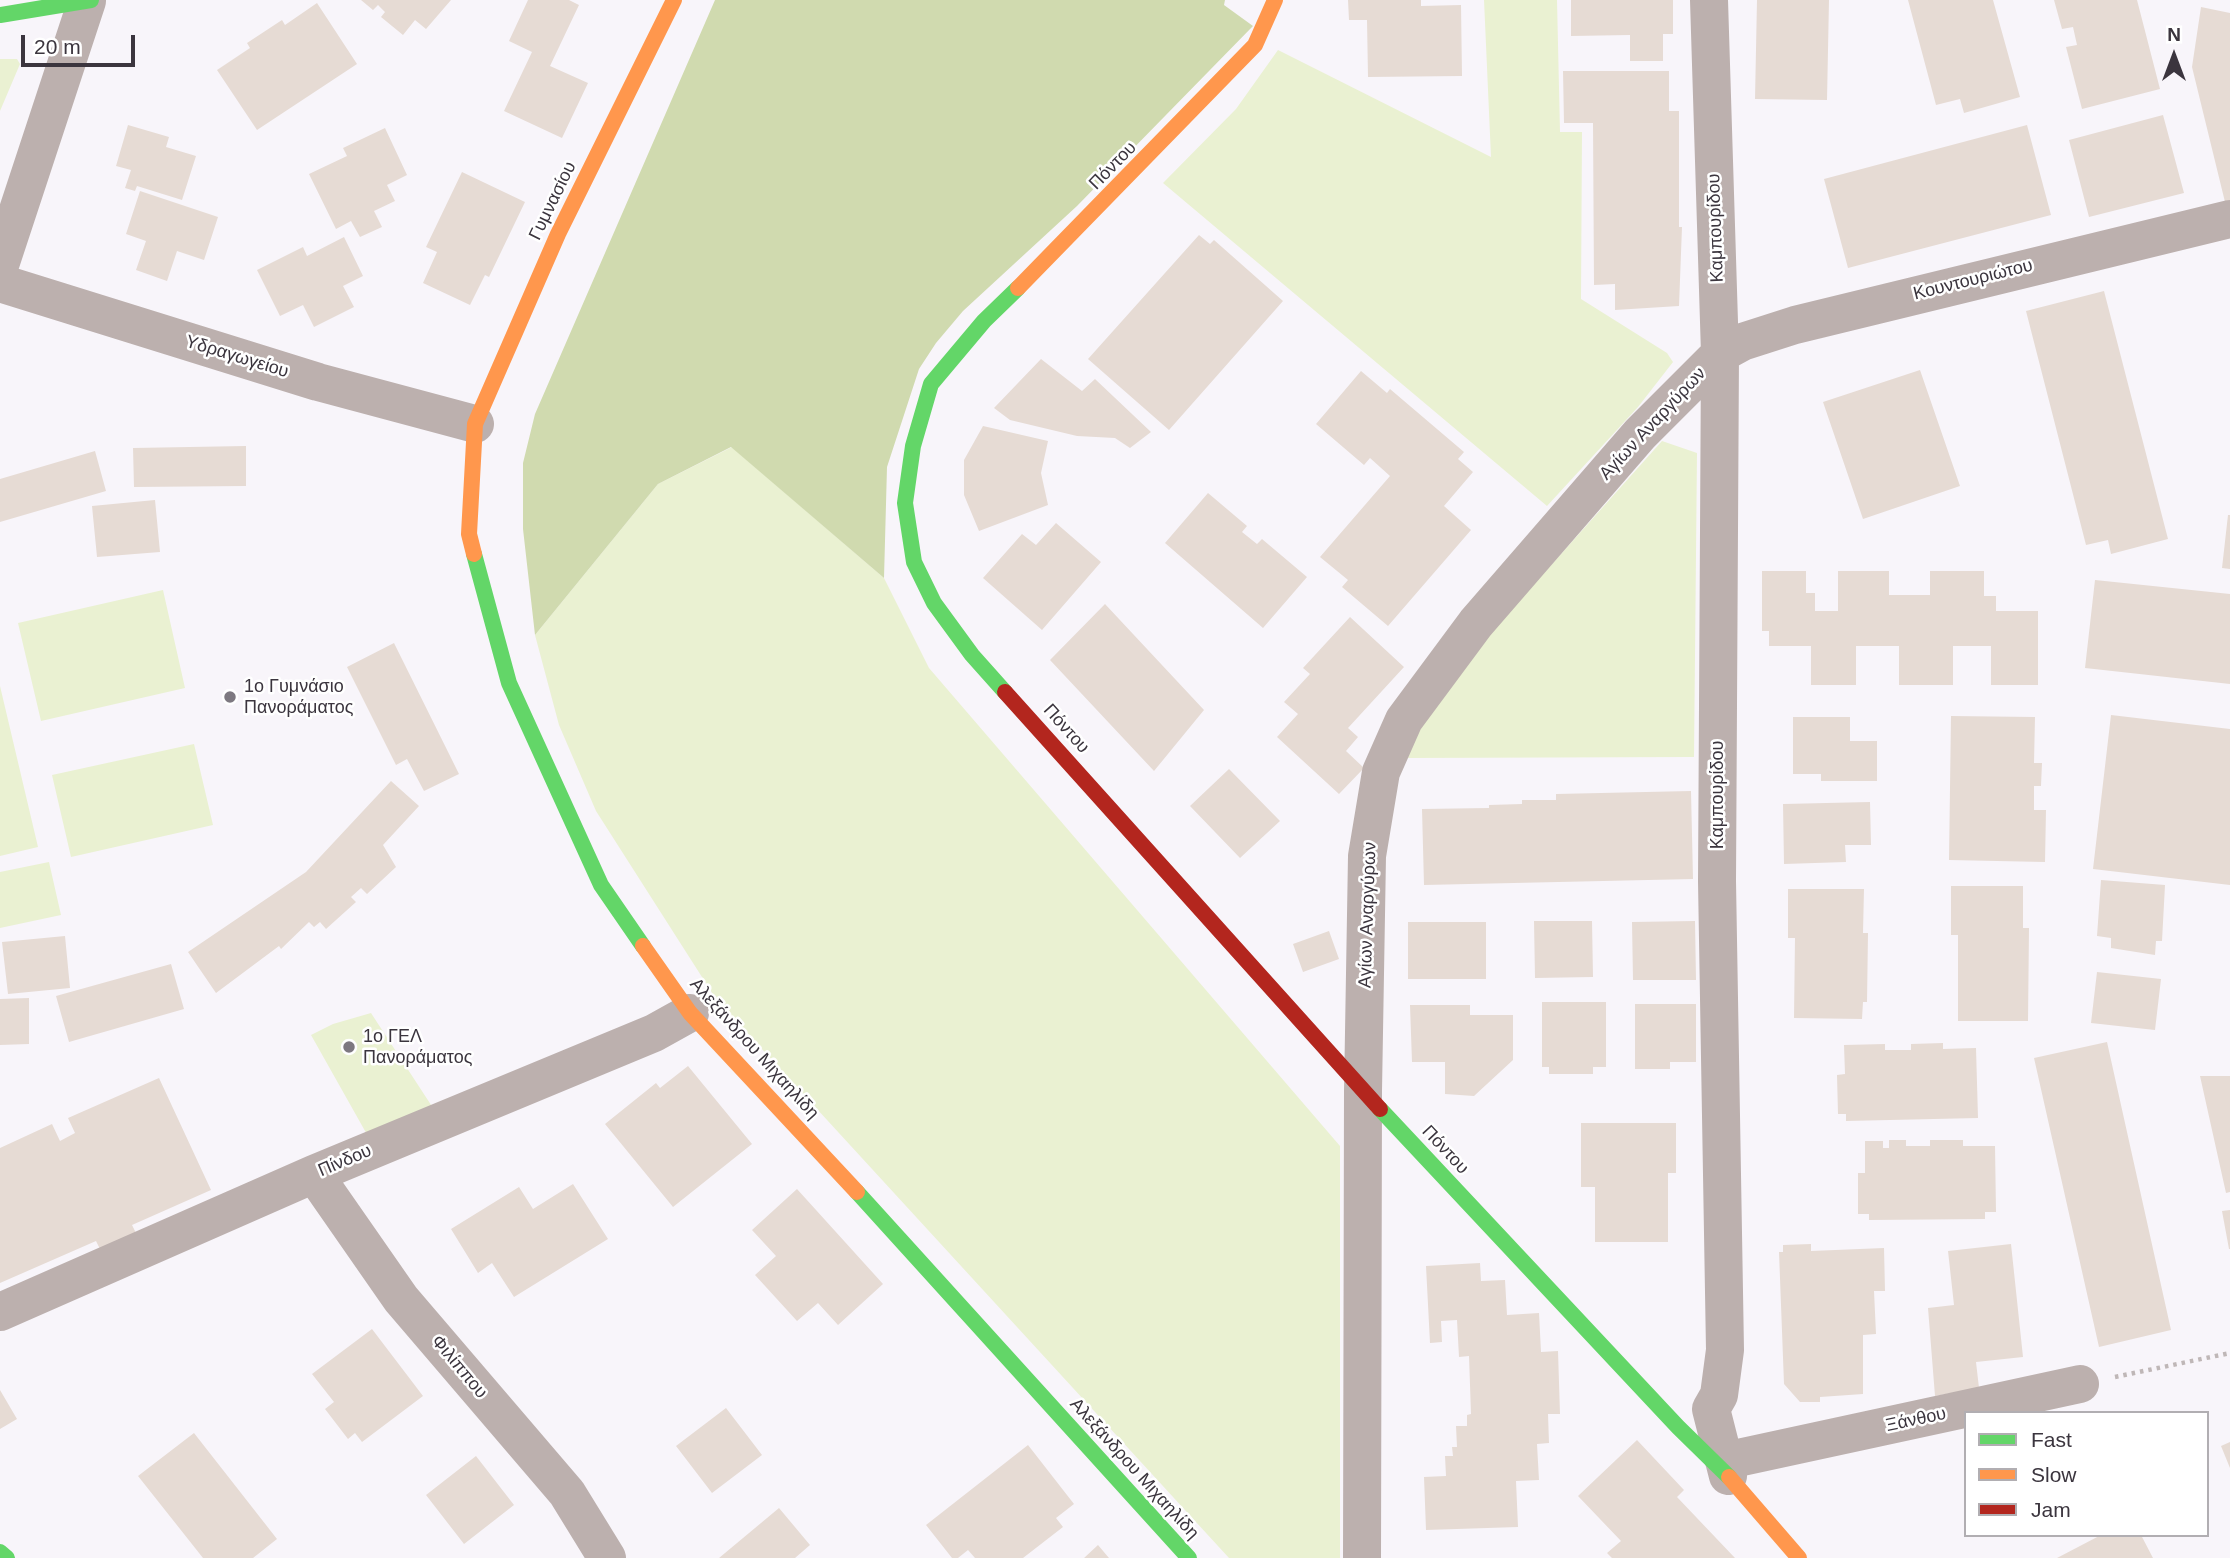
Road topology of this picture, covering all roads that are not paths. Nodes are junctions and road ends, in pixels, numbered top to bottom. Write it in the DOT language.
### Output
graph roads {
  1 [pos="89,0"];
  2 [pos="674,0"];
  3 [pos="1275,0"];
  4 [pos="1709,0"];
  5 [pos="0,15"];
  6 [pos="2230,219"];
  7 [pos="0,265"];
  8 [pos="0,283"];
  9 [pos="1720,354"];
  10 [pos="475,424"];
  11 [pos="690,1013"];
  12 [pos="1363,1091"];
  13 [pos="314,1174"];
  14 [pos="0,1312"];
  15 [pos="2080,1384"];
  16 [pos="1711,1409"];
  17 [pos="1968,1411"];
  18 [pos="1964,1412"];
  19 [pos="1678,1427"];
  20 [pos="1726,1469"];
  21 [pos="0,1552"];
  22 [pos="7,1558"];
  23 [pos="607,1558"];
  24 [pos="1189,1558"];
  25 [pos="1362,1558"];
  26 [pos="1799,1558"];
  1 -- 5 [label="street"];
  1 -- 7 [label="street"];
  2 -- 10 [label="street, Γυμνασίου"];
  3 -- 12 [label="street, Πόντου"];
  4 -- 9 [label="street, Καμπουρίδου"];
  6 -- 9 [label="street, Κουντουριώτου"];
  8 -- 10 [label="street, Υδραγωγείου"];
  9 -- 12 [label="street, Αγίων Αναργύρων"];
  9 -- 16 [label="street, Καμπουρίδου"];
  10 -- 11 [label="street, Aλεξάνδρου Mιχαηλίδη"];
  11 -- 13 [label="street, Πίνδου"];
  11 -- 24 [label="street, Aλεξάνδρου Mιχαηλίδη"];
  12 -- 19 [label="street, Πόντου"];
  12 -- 25 [label="street, Αγίων Αναργύρων"];
  13 -- 14 [label="street, Πίνδου"];
  13 -- 23 [label="street, Φιλίππου"];
  15 -- 17 [label="street, Ξάνθου"];
  16 -- 19 [label="street"];
  16 -- 20 [label="street"];
  18 -- 20 [label="street, Ξάνθου"];
  19 -- 20 [label="street, Πόντου"];
  20 -- 26 [label="street"];
  21 -- 22 [label="street"];
}
